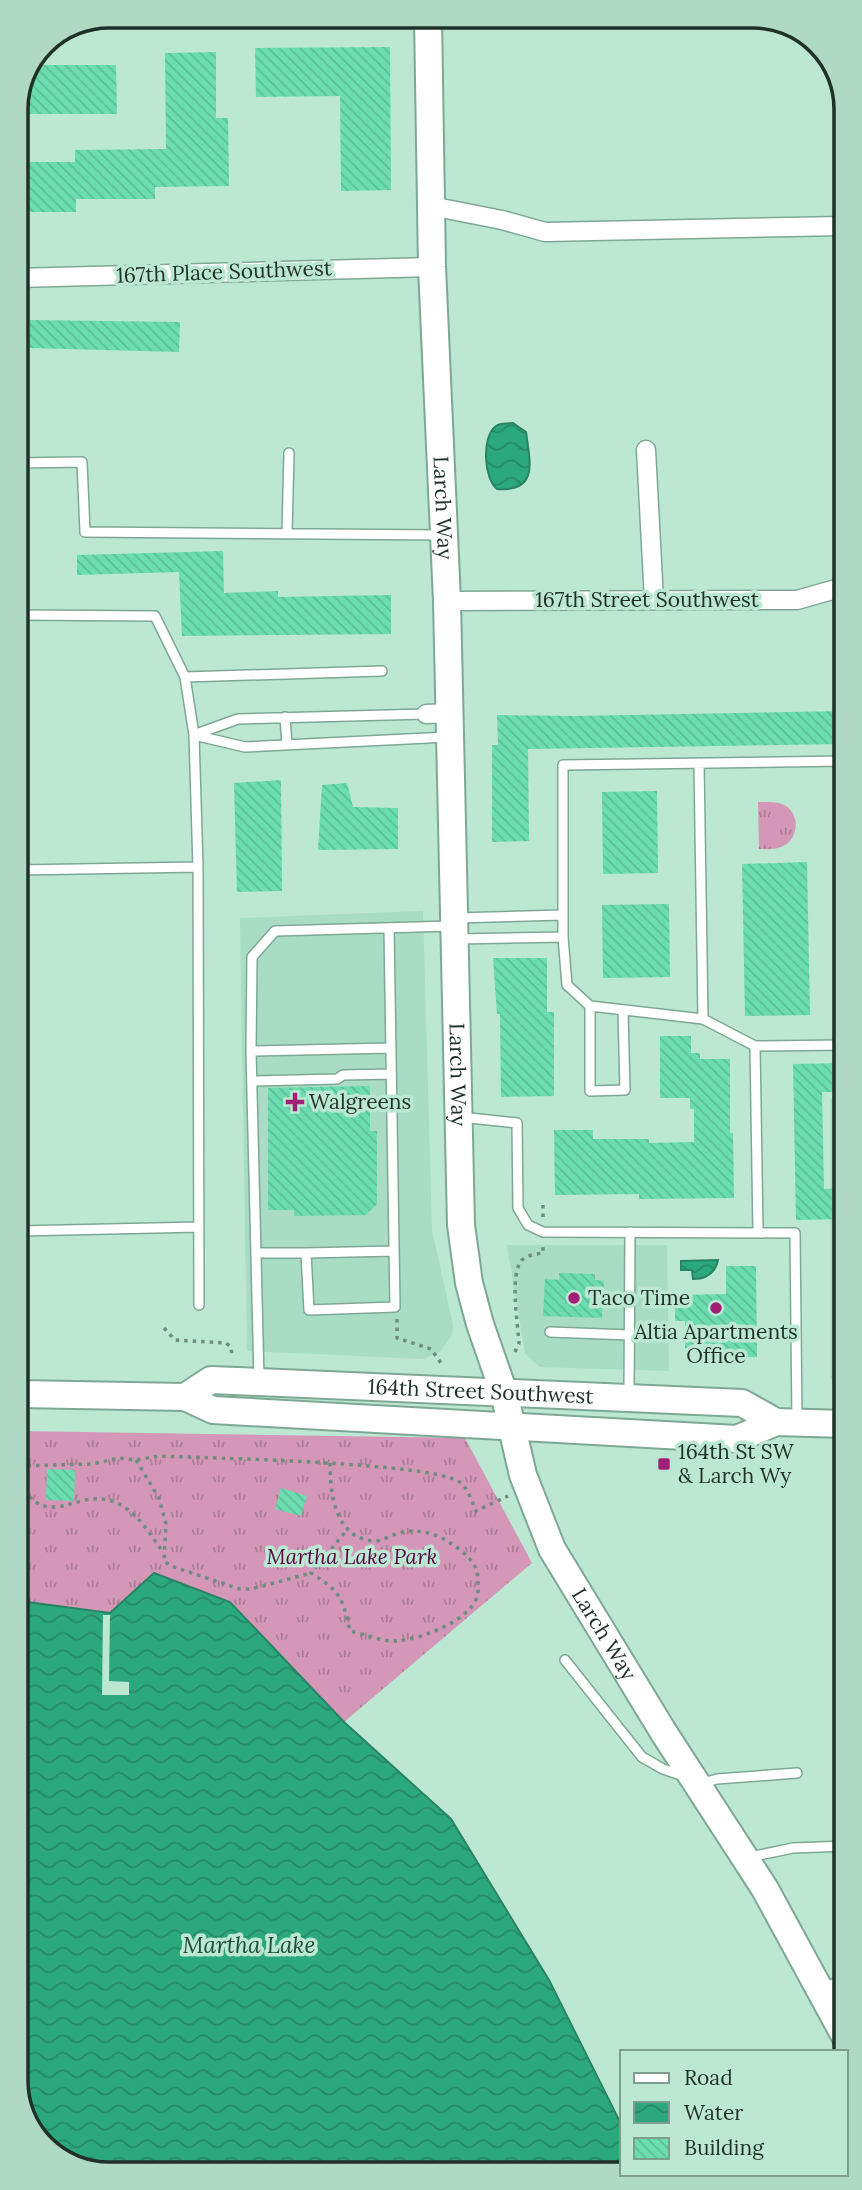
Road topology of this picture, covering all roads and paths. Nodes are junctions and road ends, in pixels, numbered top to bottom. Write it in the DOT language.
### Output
graph roads {
  1 [pos="428,28"];
  2 [pos="431,206"];
  3 [pos="834,226"];
  4 [pos="432,267"];
  5 [pos="28,278"];
  6 [pos="646,450"];
  7 [pos="289,453"];
  8 [pos="28,463"];
  9 [pos="287,534"];
  10 [pos="445,535"];
  11 [pos="834,590"];
  12 [pos="654,600"];
  13 [pos="447,601"];
  14 [pos="28,615"];
  15 [pos="382,671"];
  16 [pos="185,677"];
  17 [pos="285,717"];
  18 [pos="442,721"];
  19 [pos="194,735"];
  20 [pos="287,745"];
  21 [pos="834,761"];
  22 [pos="699,763"];
  23 [pos="198,867"];
  24 [pos="28,870"];
  25 [pos="563,915"];
  26 [pos="389,928"];
  27 [pos="454,928"];
  28 [pos="563,937"];
  29 [pos="590,1006"];
  30 [pos="623,1010"];
  31 [pos="703,1019"];
  32 [pos="834,1045"];
  33 [pos="755,1046"];
  34 [pos="391,1048"];
  35 [pos="251,1051"];
  36 [pos="391,1074"];
  37 [pos="252,1081"];
  38 [pos="458,1116"];
  39 [pos="199,1227"];
  40 [pos="28,1231"];
  41 [pos="758,1231"];
  42 [pos="630,1232"];
  43 [pos="543,1247"];
  44 [pos="394,1251"];
  45 [pos="256,1253"];
  46 [pos="306,1253"];
  47 [pos="200,1306"];
  48 [pos="395,1307"];
  49 [pos="164,1328"];
  50 [pos="550,1332"];
  51 [pos="630,1335"];
  52 [pos="512,1355"];
  53 [pos="232,1360"];
  54 [pos="441,1363"];
  55 [pos="260,1382"];
  56 [pos="504,1393"];
  57 [pos="28,1394"];
  58 [pos="185,1397"];
  59 [pos="629,1398"];
  60 [pos="787,1422"];
  61 [pos="834,1424"];
  62 [pos="511,1426"];
  63 [pos="136,1460"];
  64 [pos="330,1463"];
  65 [pos="28,1466"];
  66 [pos="511,1495"];
  67 [pos="28,1496"];
  68 [pos="347,1530"];
  69 [pos="164,1553"];
  70 [pos="311,1573"];
  71 [pos="565,1660"];
  72 [pos="797,1773"];
  73 [pos="695,1781"];
  74 [pos="834,1846"];
  75 [pos="745,1858"];
  76 [pos="834,1984"];
  77 [pos="819,1988"];
  78 [pos="834,2016"];
  1 -- 2 [label="main road, Larch Way"];
  2 -- 3 [label="street"];
  2 -- 4 [label="main road, Larch Way"];
  4 -- 5 [label="street, 167th Place Southwest"];
  4 -- 10 [label="main road, Larch Way"];
  6 -- 12 [label="street"];
  7 -- 9 [label="lane"];
  8 -- 9 [label="lane"];
  9 -- 10 [label="lane"];
  10 -- 13 [label="main road, Larch Way"];
  11 -- 12 [label="street, 167th Street Southwest"];
  12 -- 13 [label="street, 167th Street Southwest"];
  13 -- 18 [label="main road, Larch Way"];
  14 -- 16 [label="lane"];
  15 -- 16 [label="lane"];
  16 -- 19 [label="lane"];
  17 -- 18 [label="lane"];
  17 -- 19 [label="lane"];
  17 -- 20 [label="lane"];
  18 -- 20 [label="lane"];
  18 -- 27 [label="main road, Larch Way"];
  19 -- 20 [label="lane"];
  19 -- 23 [label="lane"];
  21 -- 22 [label="lane"];
  22 -- 25 [label="lane"];
  22 -- 31 [label="lane"];
  23 -- 24 [label="lane"];
  23 -- 39 [label="lane"];
  25 -- 27 [label="lane"];
  25 -- 28 [label="lane"];
  26 -- 27 [label="lane"];
  26 -- 34 [label="lane"];
  26 -- 35 [label="lane"];
  27 -- 28 [label="lane"];
  27 -- 38 [label="main road, Larch Way"];
  28 -- 29 [label="lane"];
  29 -- 30 [label="lane"];
  29 -- 30 [label="lane"];
  30 -- 31 [label="lane"];
  31 -- 33 [label="lane"];
  32 -- 33 [label="lane"];
  33 -- 41 [label="lane"];
  34 -- 35 [label="lane"];
  34 -- 36 [label="lane"];
  35 -- 37 [label="lane"];
  36 -- 37 [label="lane"];
  36 -- 44 [label="lane"];
  37 -- 45 [label="lane"];
  38 -- 42 [label="lane"];
  38 -- 56 [label="main road, Larch Way"];
  39 -- 40 [label="lane"];
  39 -- 47 [label="lane"];
  41 -- 42 [label="lane"];
  41 -- 60 [label="lane"];
  42 -- 51 [label="lane"];
  43 -- 52 [label="path"];
  44 -- 46 [label="lane"];
  44 -- 48 [label="lane"];
  45 -- 46 [label="lane"];
  45 -- 55 [label="lane"];
  46 -- 48 [label="lane"];
  48 -- 54 [label="path"];
  49 -- 53 [label="path"];
  50 -- 51 [label="lane"];
  51 -- 59 [label="lane"];
  55 -- 56 [label="main road, 164th Street Southwest"];
  55 -- 58 [label="main road, 164th Street Southwest"];
  56 -- 59 [label="main road, 164th Street Southwest"];
  56 -- 62 [label="main road, Larch Way"];
  57 -- 58 [label="main road, 164th Street Southwest"];
  58 -- 62 [label="main road, 164th Street Southwest"];
  59 -- 60 [label="main road, 164th Street Southwest"];
  60 -- 61 [label="main road, 164th Street Southwest"];
  60 -- 62 [label="main road, 164th Street Southwest"];
  62 -- 73 [label="main road, Larch Way"];
  63 -- 64 [label="path"];
  63 -- 65 [label="path"];
  63 -- 69 [label="path"];
  64 -- 66 [label="path"];
  64 -- 68 [label="path"];
  67 -- 69 [label="path"];
  68 -- 70 [label="path"];
  68 -- 70 [label="path"];
  69 -- 70 [label="path"];
  71 -- 73 [label="lane"];
  72 -- 73 [label="lane"];
  73 -- 75 [label="main road, Larch Way"];
  74 -- 75 [label="lane"];
  75 -- 77 [label="main road, Larch Way"];
  76 -- 77 [label="lane"];
  77 -- 78 [label="main road, Larch Way"];
}
